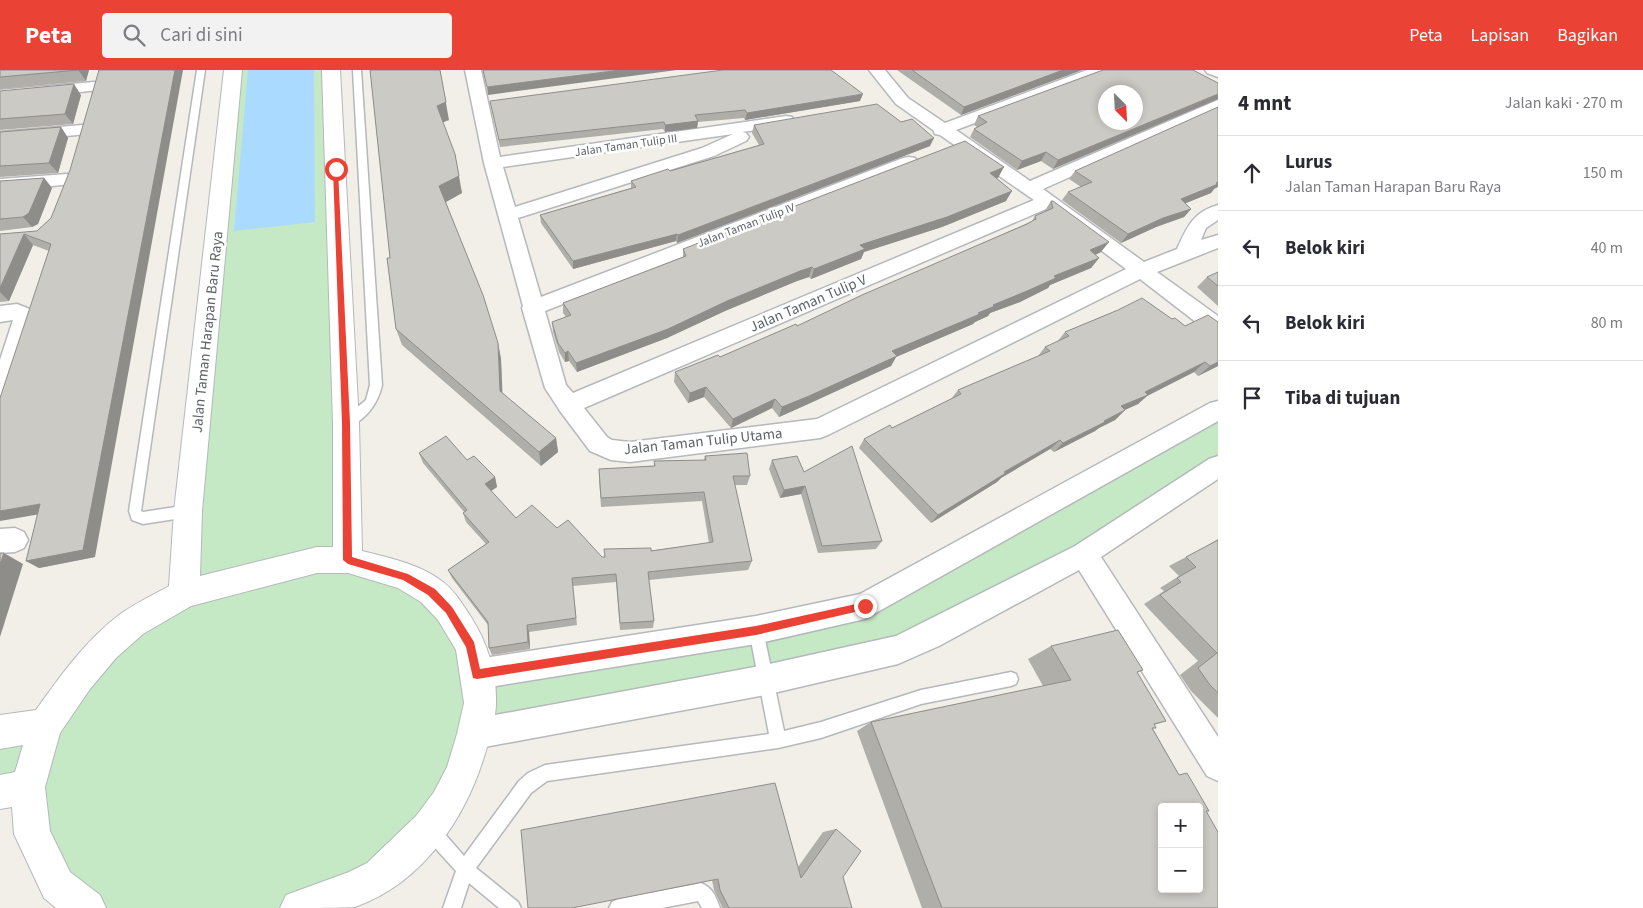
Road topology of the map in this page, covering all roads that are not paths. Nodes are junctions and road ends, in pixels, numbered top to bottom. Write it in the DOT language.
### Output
graph roads {
  1 [pos="201,70"];
  2 [pos="233,70"];
  3 [pos="331,70"];
  4 [pos="357,70"];
  5 [pos="473,70"];
  6 [pos="1101,70"];
  7 [pos="886,72"];
  8 [pos="97,78"];
  9 [pos="0,95"];
  10 [pos="902,101"];
  11 [pos="883,104"];
  12 [pos="1218,105"];
  13 [pos="798,119"];
  14 [pos="760,125"];
  15 [pos="942,130"];
  16 [pos="0,138"];
  17 [pos="960,143"];
  18 [pos="942,150"];
  19 [pos="923,157"];
  20 [pos="72,163"];
  21 [pos="492,163"];
  22 [pos="0,185"];
  23 [pos="1029,188"];
  24 [pos="1048,201"];
  25 [pos="1218,211"];
  26 [pos="508,215"];
  27 [pos="1218,241"];
  28 [pos="1186,252"];
  29 [pos="1142,270"];
  30 [pos="532,308"];
  31 [pos="0,314"];
  32 [pos="1218,327"];
  33 [pos="0,395"];
  34 [pos="568,405"];
  35 [pos="1218,410"];
  36 [pos="346,423"];
  37 [pos="1218,466"];
  38 [pos="188,511"];
  39 [pos="1084,554"];
  40 [pos="348,560"];
  41 [pos="184,594"];
  42 [pos="756,630"];
  43 [pos="477,674"];
  44 [pos="1011,679"];
  45 [pos="765,680"];
  46 [pos="45,725"];
  47 [pos="0,732"];
  48 [pos="474,734"];
  49 [pos="778,740"];
  50 [pos="1218,765"];
  51 [pos="14,789"];
  52 [pos="429,829"];
  53 [pos="465,869"];
  54 [pos="357,898"];
  55 [pos="87,908"];
  56 [pos="299,908"];
  57 [pos="452,908"];
  58 [pos="512,908"];
  59 [pos="618,908"];
  60 [pos="711,908"];
  1 -- 38 [label="lane"];
  2 -- 38 [label="street, Jalan Taman Harapan Baru Raya"];
  3 -- 36 [label="street"];
  4 -- 36 [label="lane"];
  5 -- 21 [label="street, Jalan Taman Tulip Utama"];
  6 -- 15 [label="street"];
  7 -- 10 [label="street"];
  8 -- 9 [label="street"];
  8 -- 20 [label="street"];
  10 -- 11 [label="street"];
  10 -- 15 [label="street"];
  12 -- 23 [label="street"];
  13 -- 14 [label="street, Jalan Taman Tulip III"];
  14 -- 21 [label="street, Jalan Taman Tulip III"];
  14 -- 26 [label="street, Jalan Taman Tulip III"];
  15 -- 17 [label="street"];
  16 -- 20 [label="street"];
  17 -- 18 [label="street"];
  17 -- 23 [label="street"];
  19 -- 30 [label="street, Jalan Taman Tulip IV"];
  20 -- 22 [label="street"];
  21 -- 26 [label="street, Jalan Taman Tulip Utama"];
  23 -- 24 [label="street"];
  24 -- 29 [label="street"];
  24 -- 34 [label="street, Jalan Taman Tulip V"];
  25 -- 28 [label="street"];
  26 -- 30 [label="street, Jalan Taman Tulip Utama"];
  27 -- 28 [label="street, Jalan Taman Tulip Utama"];
  28 -- 29 [label="street, Jalan Taman Tulip Utama"];
  29 -- 32 [label="street"];
  29 -- 34 [label="street, Jalan Taman Tulip Utama"];
  30 -- 34 [label="street, Jalan Taman Tulip Utama"];
  31 -- 33 [label="street"];
  35 -- 42 [label="street"];
  36 -- 40 [label="street"];
  37 -- 39 [label="street"];
  38 -- 41 [label="street, Jalan Taman Harapan Baru Raya"];
  39 -- 45 [label="street"];
  39 -- 50 [label="street"];
  40 -- 41 [label="street"];
  40 -- 43 [label="street"];
  41 -- 46 [label="street"];
  42 -- 43 [label="street"];
  42 -- 45 [label="lane"];
  43 -- 48 [label="street"];
  44 -- 49 [label="lane"];
  45 -- 48 [label="street"];
  45 -- 49 [label="lane"];
  46 -- 47 [label="street"];
  46 -- 51 [label="street"];
  48 -- 52 [label="street"];
  49 -- 53 [label="lane"];
  51 -- 55 [label="street"];
  52 -- 53 [label="lane"];
  52 -- 54 [label="street"];
  53 -- 57 [label="lane"];
  53 -- 58 [label="lane"];
  54 -- 56 [label="street"];
  59 -- 60 [label="lane"];
}
